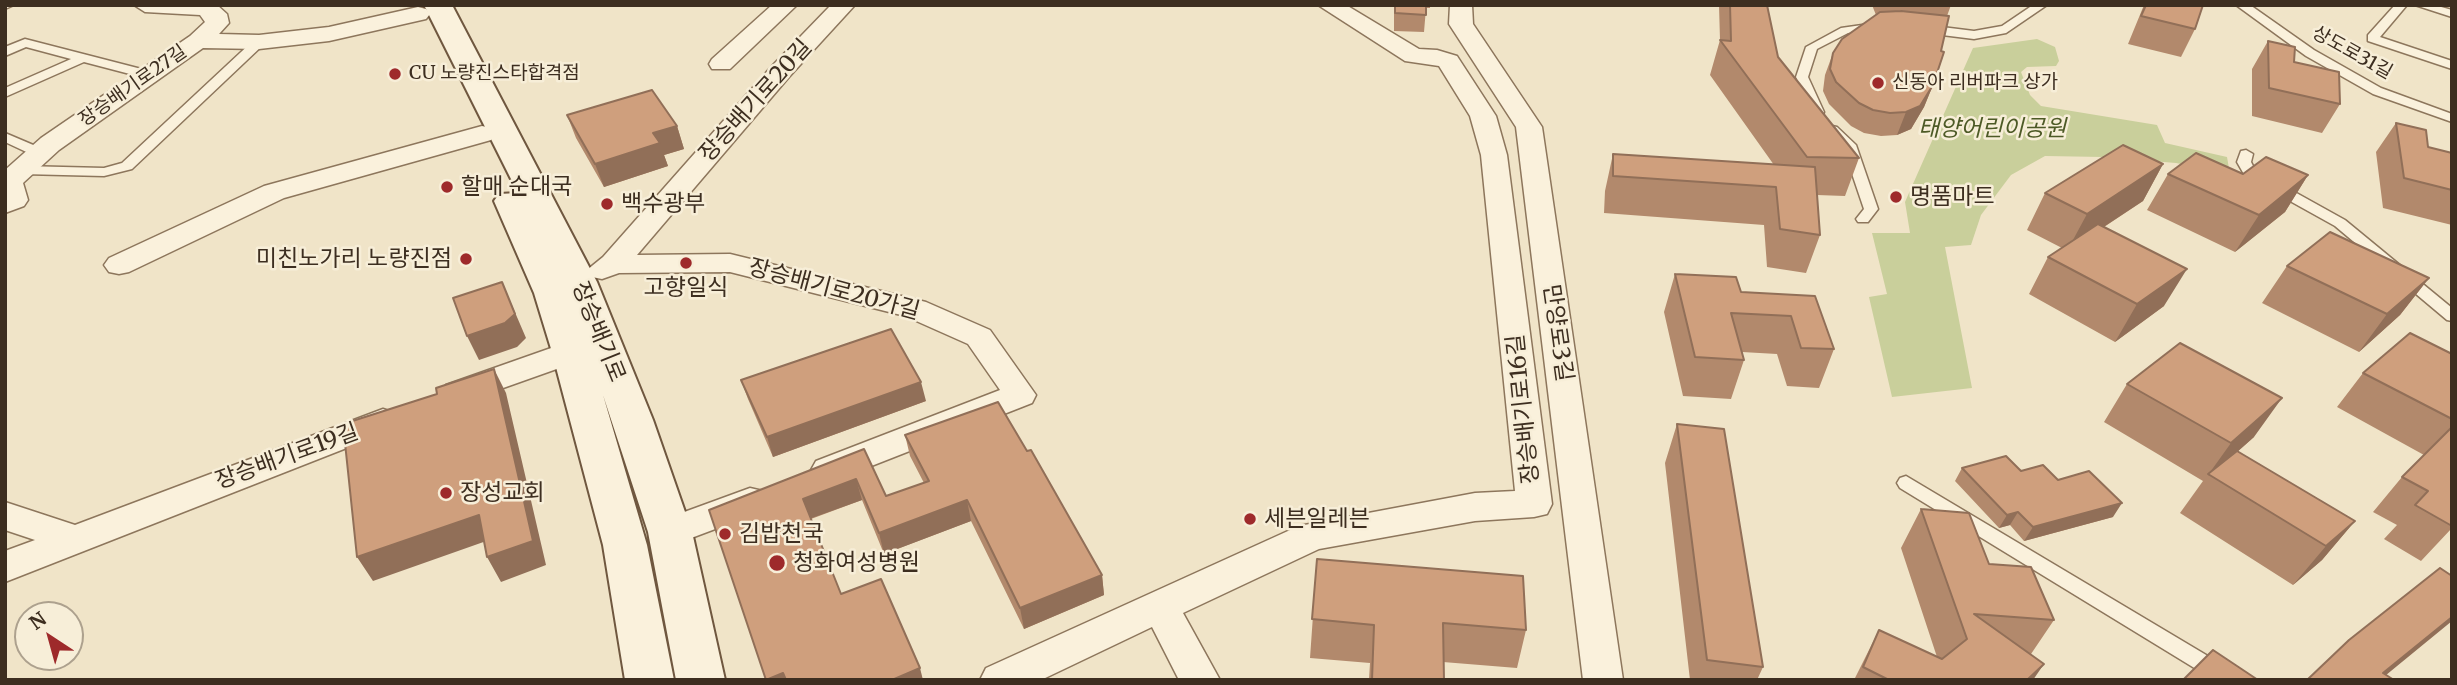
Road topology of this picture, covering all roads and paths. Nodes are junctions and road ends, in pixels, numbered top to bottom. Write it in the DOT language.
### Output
graph roads {
  1 [pos="145,5"];
  2 [pos="786,5"];
  3 [pos="844,5"];
  4 [pos="1329,5"];
  5 [pos="1461,5"];
  6 [pos="2041,5"];
  7 [pos="2242,5"];
  8 [pos="2401,5"];
  9 [pos="2421,5"];
  10 [pos="423,8"];
  11 [pos="2452,14"];
  12 [pos="198,41"];
  13 [pos="259,41"];
  14 [pos="5,52"];
  15 [pos="82,58"];
  16 [pos="721,64"];
  17 [pos="2452,65"];
  18 [pos="149,75"];
  19 [pos="5,93"];
  20 [pos="2452,118"];
  21 [pos="482,134"];
  22 [pos="5,137"];
  23 [pos="2246,154"];
  24 [pos="31,161"];
  25 [pos="5,205"];
  26 [pos="1863,219"];
  27 [pos="613,264"];
  28 [pos="119,265"];
  29 [pos="579,282"];
  30 [pos="2452,316"];
  31 [pos="571,352"];
  32 [pos="1906,483"];
  33 [pos="5,516"];
  34 [pos="670,532"];
  35 [pos="73,539"];
  36 [pos="5,567"];
  37 [pos="1160,606"];
  38 [pos="650,680"];
  39 [pos="701,680"];
  40 [pos="1000,680"];
  41 [pos="1200,680"];
  42 [pos="1603,680"];
  43 [pos="2231,680"];
  1 -- 12 [label="street, 장승배기로27길"];
  2 -- 16 [label="street"];
  3 -- 27 [label="street, 장승배기로20길"];
  4 -- 37 [label="street, 장승배기로16길"];
  5 -- 42 [label="street, 만양로3길"];
  6 -- 26 [label="lane"];
  7 -- 20 [label="lane, 상도로31길"];
  8 -- 17 [label="lane"];
  9 -- 11 [label="lane"];
  10 -- 13 [label="street"];
  10 -- 21 [label="street, 장승배기로"];
  10 -- 29 [label="street, 장승배기로"];
  12 -- 13 [label="street"];
  12 -- 18 [label="street, 장승배기로27길"];
  13 -- 24 [label="lane"];
  14 -- 15 [label="lane"];
  15 -- 18 [label="lane"];
  15 -- 19 [label="lane"];
  18 -- 24 [label="street, 장승배기로27길"];
  21 -- 28 [label="street"];
  21 -- 31 [label="street, 장승배기로"];
  22 -- 24 [label="lane"];
  23 -- 30 [label="lane"];
  24 -- 25 [label="street"];
  27 -- 29 [label="street, 장승배기로20길"];
  27 -- 34 [label="street, 장승배기로20가길"];
  29 -- 34 [label="street, 장승배기로"];
  31 -- 35 [label="street, 장승배기로19길"];
  31 -- 38 [label="street, 장승배기로"];
  32 -- 43 [label="lane"];
  33 -- 35 [label="street"];
  34 -- 39 [label="street, 장승배기로"];
  35 -- 36 [label="street, 장승배기로19길"];
  37 -- 40 [label="street, 장승배기로16길"];
  37 -- 41 [label="street"];
}
